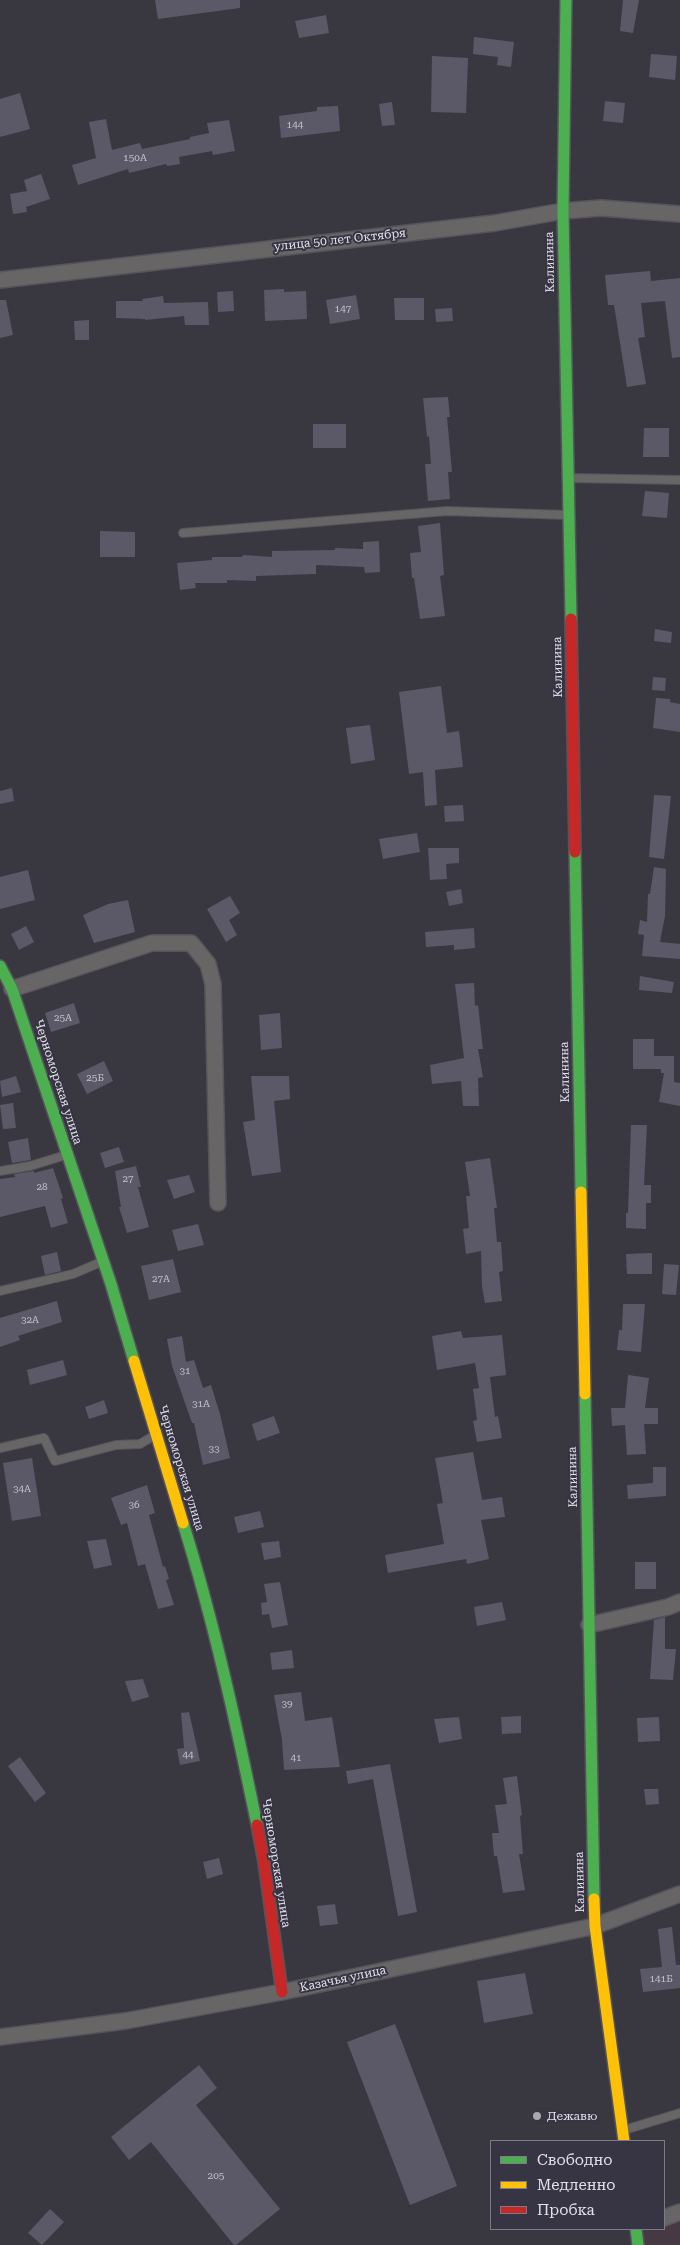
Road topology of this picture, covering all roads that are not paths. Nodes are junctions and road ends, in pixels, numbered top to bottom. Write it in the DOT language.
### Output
graph roads {
  1 [pos="566,0"];
  2 [pos="563,211"];
  3 [pos="680,214"];
  4 [pos="0,280"];
  5 [pos="568,478"];
  6 [pos="680,480"];
  7 [pos="569,515"];
  8 [pos="183,533"];
  9 [pos="0,966"];
  10 [pos="12,989"];
  11 [pos="68,1154"];
  12 [pos="0,1171"];
  13 [pos="218,1203"];
  14 [pos="103,1261"];
  15 [pos="0,1291"];
  16 [pos="156,1434"];
  17 [pos="0,1448"];
  18 [pos="680,1602"];
  19 [pos="589,1625"];
  20 [pos="680,1894"];
  21 [pos="595,1926"];
  22 [pos="282,1992"];
  23 [pos="0,2037"];
  24 [pos="680,2113"];
  25 [pos="623,2136"];
  26 [pos="680,2212"];
  27 [pos="665,2218"];
  28 [pos="636,2230"];
  29 [pos="638,2245"];
  1 -- 2 [label="street, Калинина"];
  2 -- 3 [label="street, улица 50 лет Октября"];
  2 -- 4 [label="street, улица 50 лет Октября"];
  2 -- 5 [label="street, Калинина"];
  5 -- 6 [label="lane"];
  5 -- 7 [label="street, Калинина"];
  7 -- 8 [label="lane"];
  7 -- 19 [label="street, Калинина"];
  9 -- 10 [label="street, Черноморская улица"];
  10 -- 11 [label="street, Черноморская улица"];
  10 -- 13 [label="street"];
  11 -- 12 [label="lane"];
  11 -- 14 [label="street, Черноморская улица"];
  14 -- 15 [label="lane"];
  14 -- 16 [label="street, Черноморская улица"];
  16 -- 17 [label="lane"];
  16 -- 22 [label="street, Черноморская улица"];
  18 -- 19 [label="street"];
  19 -- 21 [label="street, Калинина"];
  20 -- 21 [label="street, Казачья улица"];
  21 -- 22 [label="street, Казачья улица"];
  21 -- 25 [label="street, Калинина"];
  22 -- 23 [label="street, Казачья улица"];
  24 -- 25 [label="lane"];
  26 -- 27 [label="street"];
  28 -- 29 [label="street"];
}
